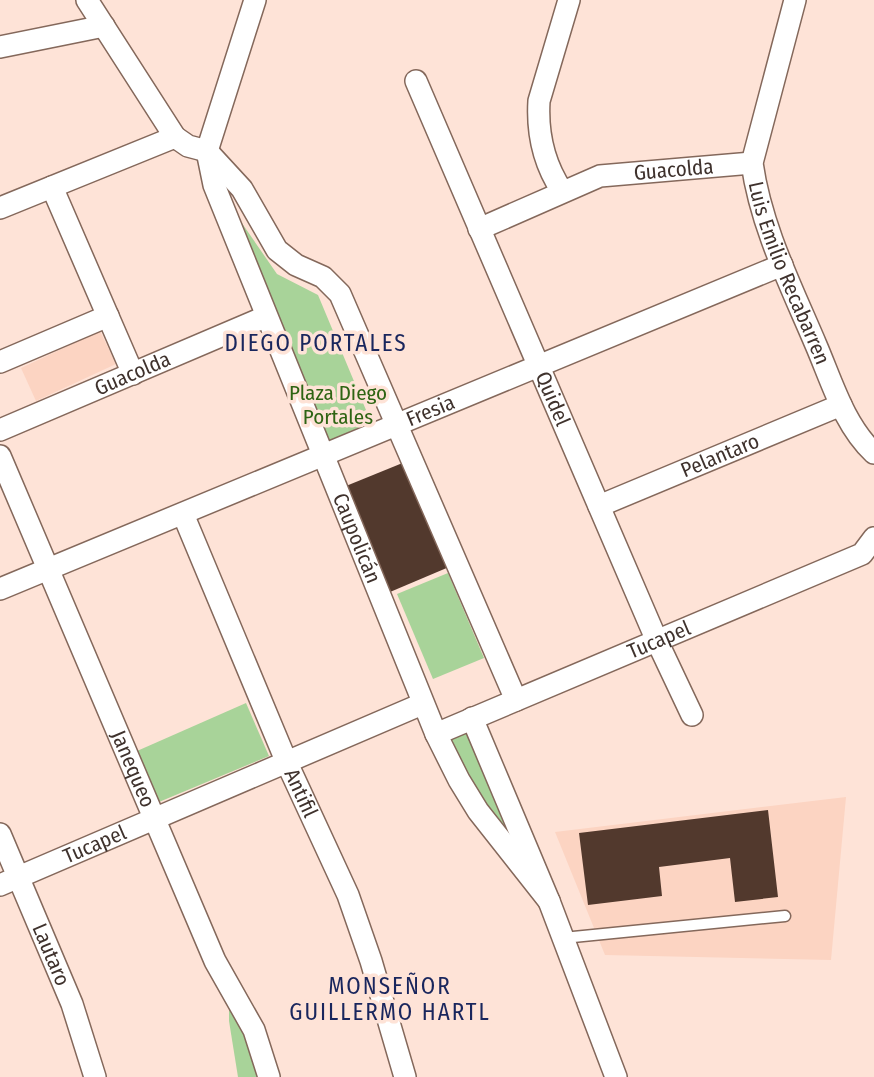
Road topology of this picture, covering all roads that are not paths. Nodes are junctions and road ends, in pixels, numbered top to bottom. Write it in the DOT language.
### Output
graph roads {
  1 [pos="87,0"];
  2 [pos="255,0"];
  3 [pos="569,0"];
  4 [pos="795,0"];
  5 [pos="104,26"];
  6 [pos="0,47"];
  7 [pos="416,82"];
  8 [pos="175,137"];
  9 [pos="207,151"];
  10 [pos="752,163"];
  11 [pos="52,187"];
  12 [pos="562,191"];
  13 [pos="0,208"];
  14 [pos="480,229"];
  15 [pos="782,265"];
  16 [pos="108,316"];
  17 [pos="265,317"];
  18 [pos="0,362"];
  19 [pos="538,366"];
  20 [pos="134,374"];
  21 [pos="841,404"];
  22 [pos="398,425"];
  23 [pos="0,430"];
  24 [pos="874,453"];
  25 [pos="0,456"];
  26 [pos="322,456"];
  27 [pos="599,506"];
  28 [pos="183,514"];
  29 [pos="874,538"];
  30 [pos="48,569"];
  31 [pos="0,589"];
  32 [pos="657,640"];
  33 [pos="516,700"];
  34 [pos="422,704"];
  35 [pos="692,715"];
  36 [pos="472,718"];
  37 [pos="436,734"];
  38 [pos="286,763"];
  39 [pos="154,820"];
  40 [pos="0,834"];
  41 [pos="9,881"];
  42 [pos="550,901"];
  43 [pos="785,916"];
  44 [pos="563,938"];
  45 [pos="612,1076"];
  46 [pos="95,1077"];
  47 [pos="270,1077"];
  48 [pos="405,1077"];
  1 -- 5 [label="street"];
  2 -- 9 [label="street, Caupolicán"];
  3 -- 12 [label="street"];
  4 -- 10 [label="street, Luis Emilio Recabarren"];
  5 -- 6 [label="street"];
  5 -- 8 [label="street"];
  7 -- 14 [label="street, Quidel"];
  8 -- 9 [label="street"];
  8 -- 11 [label="street"];
  9 -- 17 [label="street, Caupolicán"];
  9 -- 22 [label="street"];
  10 -- 12 [label="street, Guacolda"];
  10 -- 15 [label="street, Luis Emilio Recabarren"];
  11 -- 13 [label="street"];
  11 -- 16 [label="street"];
  12 -- 14 [label="street, Guacolda"];
  14 -- 19 [label="street, Quidel"];
  15 -- 19 [label="street, Fresia"];
  15 -- 21 [label="street, Luis Emilio Recabarren"];
  16 -- 18 [label="street"];
  16 -- 20 [label="street"];
  17 -- 20 [label="street, Guacolda"];
  17 -- 26 [label="street, Caupolicán"];
  19 -- 22 [label="street, Fresia"];
  19 -- 27 [label="street, Quidel"];
  20 -- 23 [label="street, Guacolda"];
  21 -- 24 [label="street, Luis Emilio Recabarren"];
  21 -- 27 [label="street, Pelantaro"];
  22 -- 26 [label="street, Fresia"];
  22 -- 33 [label="street"];
  25 -- 30 [label="street, Janequeo"];
  26 -- 28 [label="street, Fresia"];
  26 -- 34 [label="street, Caupolicán"];
  27 -- 32 [label="street, Quidel"];
  28 -- 30 [label="street, Fresia"];
  28 -- 38 [label="street, Antifil"];
  29 -- 32 [label="street, Tucapel"];
  30 -- 31 [label="street, Fresia"];
  30 -- 39 [label="street, Janequeo"];
  32 -- 33 [label="street, Tucapel"];
  32 -- 35 [label="street, Quidel"];
  33 -- 36 [label="street, Tucapel"];
  34 -- 37 [label="street, Caupolicán"];
  34 -- 38 [label="street, Tucapel"];
  36 -- 37 [label="street, Tucapel"];
  36 -- 42 [label="street, Caupolicán"];
  37 -- 42 [label="street, Caupolicán"];
  38 -- 39 [label="street, Tucapel"];
  38 -- 48 [label="street, Antifil"];
  39 -- 41 [label="street, Tucapel"];
  39 -- 47 [label="street, Janequeo"];
  40 -- 41 [label="street, Lautaro"];
  41 -- 46 [label="street, Lautaro"];
  42 -- 44 [label="street, Caupolicán"];
  43 -- 44 [label="lane"];
  44 -- 45 [label="street, Caupolicán"];
}
